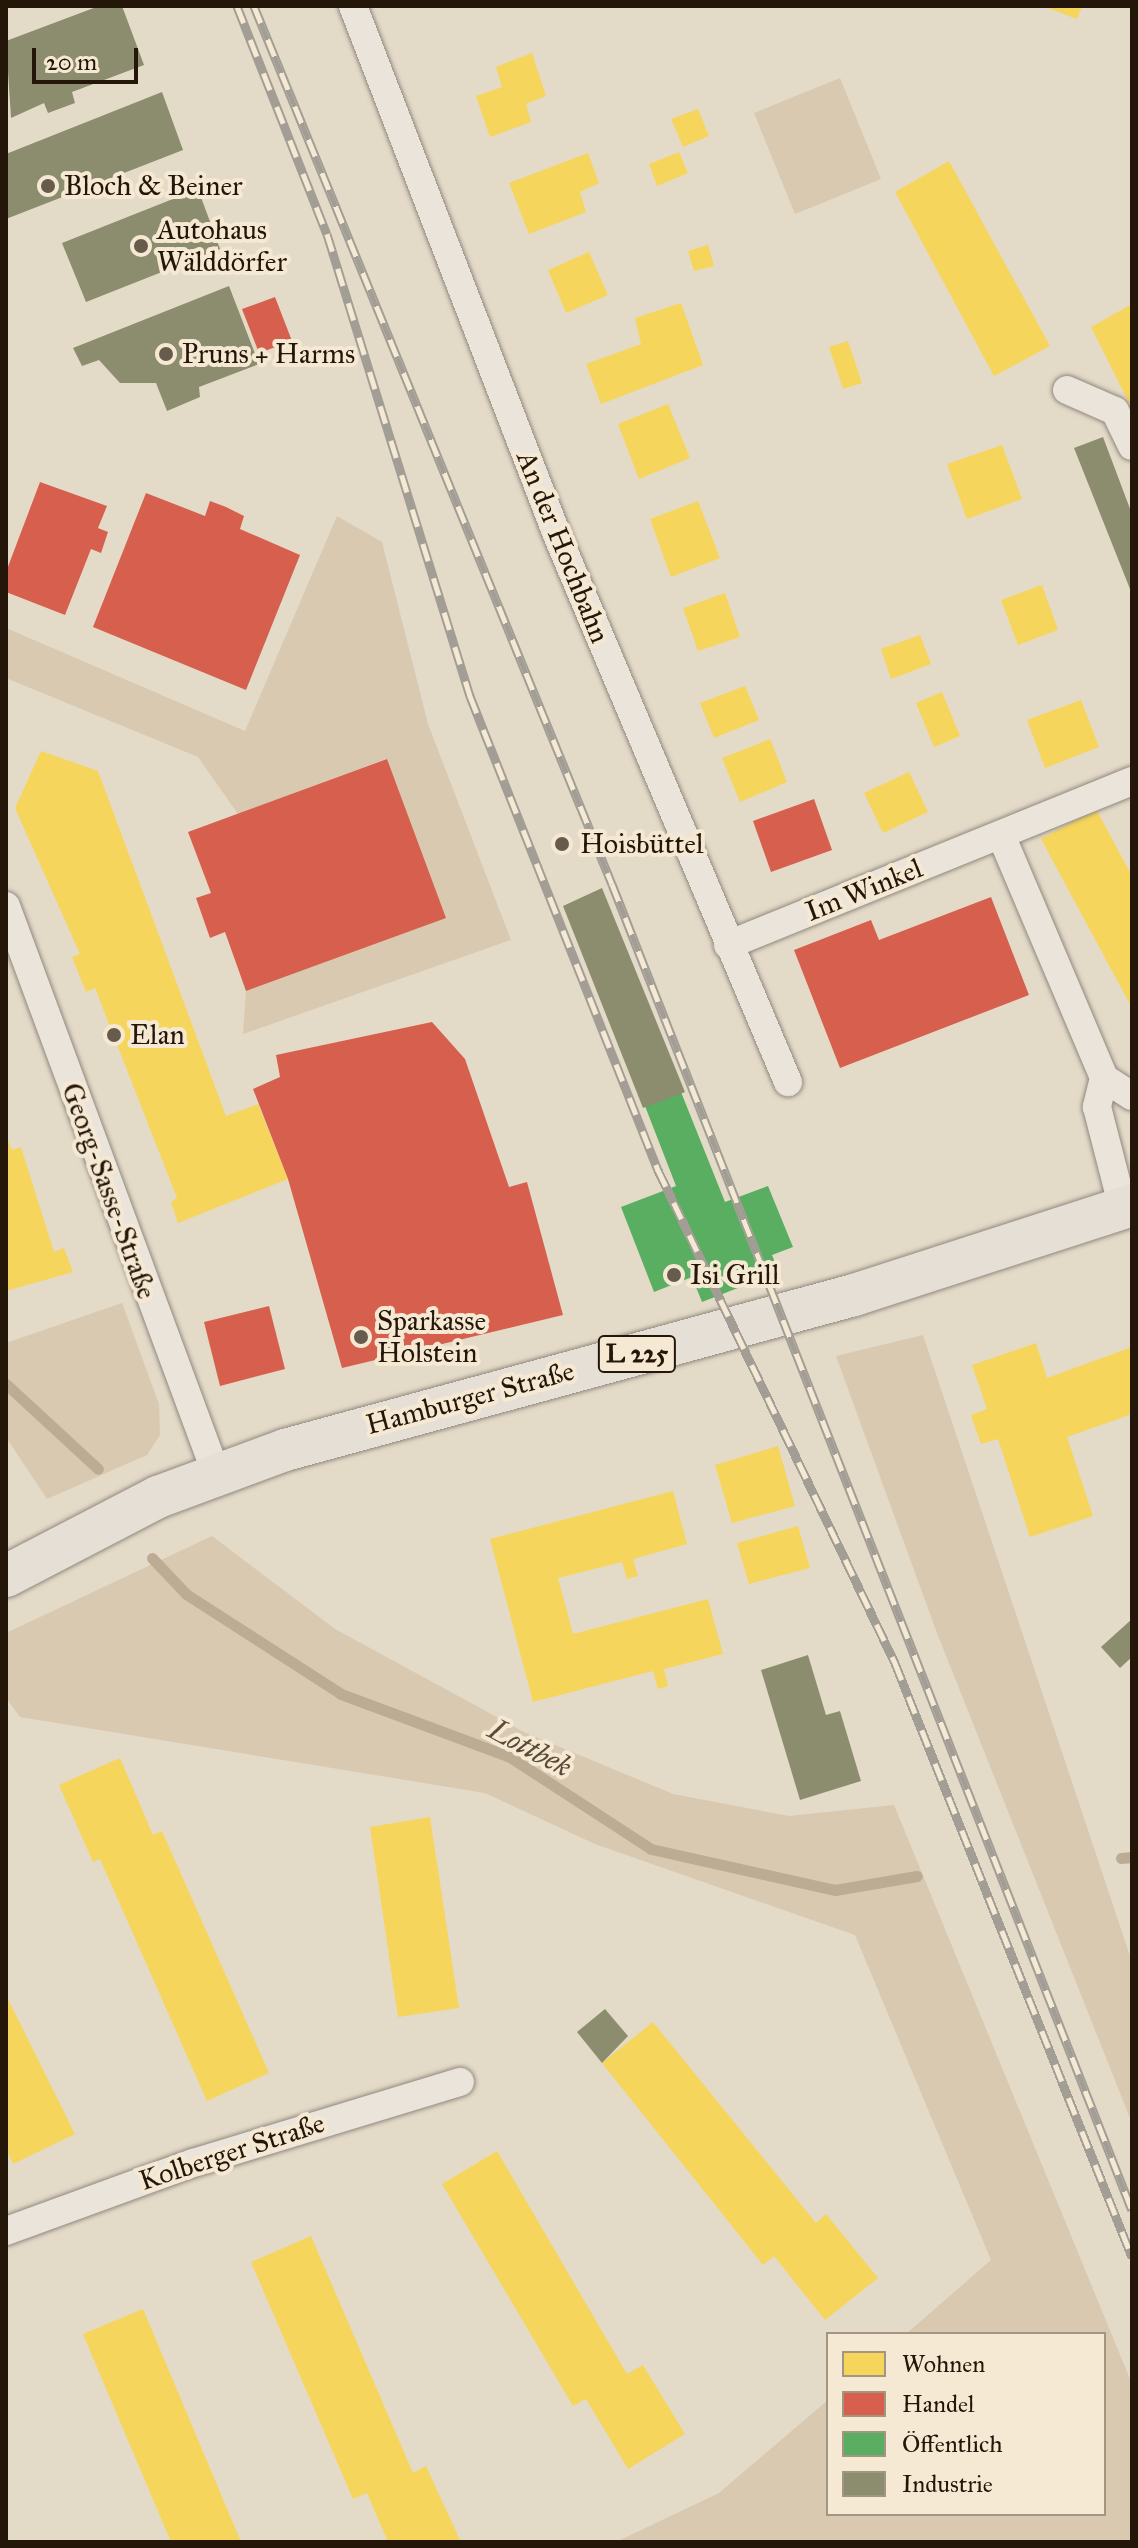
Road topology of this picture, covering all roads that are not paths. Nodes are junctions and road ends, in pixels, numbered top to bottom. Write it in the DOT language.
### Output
graph roads {
  1 [pos="353,6"];
  2 [pos="1067,390"];
  3 [pos="1132,446"];
  4 [pos="1132,781"];
  5 [pos="1001,835"];
  6 [pos="6,906"];
  7 [pos="728,945"];
  8 [pos="1104,1078"];
  9 [pos="788,1082"];
  10 [pos="1132,1096"];
  11 [pos="1128,1207"];
  12 [pos="216,1473"];
  13 [pos="6,1576"];
  14 [pos="460,2082"];
  15 [pos="6,2231"];
  1 -- 7 [label="street, An der Hochbahn"];
  2 -- 3 [label="street"];
  4 -- 5 [label="street, Im Winkel"];
  5 -- 7 [label="street, Im Winkel"];
  5 -- 8 [label="street"];
  6 -- 12 [label="street, Georg-Sasse-Straße"];
  7 -- 9 [label="street, An der Hochbahn"];
  8 -- 10 [label="street"];
  8 -- 11 [label="street"];
  11 -- 12 [label="main road, Hamburger Straße / L 225"];
  12 -- 13 [label="main road, Hamburger Straße / L 225"];
  14 -- 15 [label="street, Kolberger Straße"];
}
